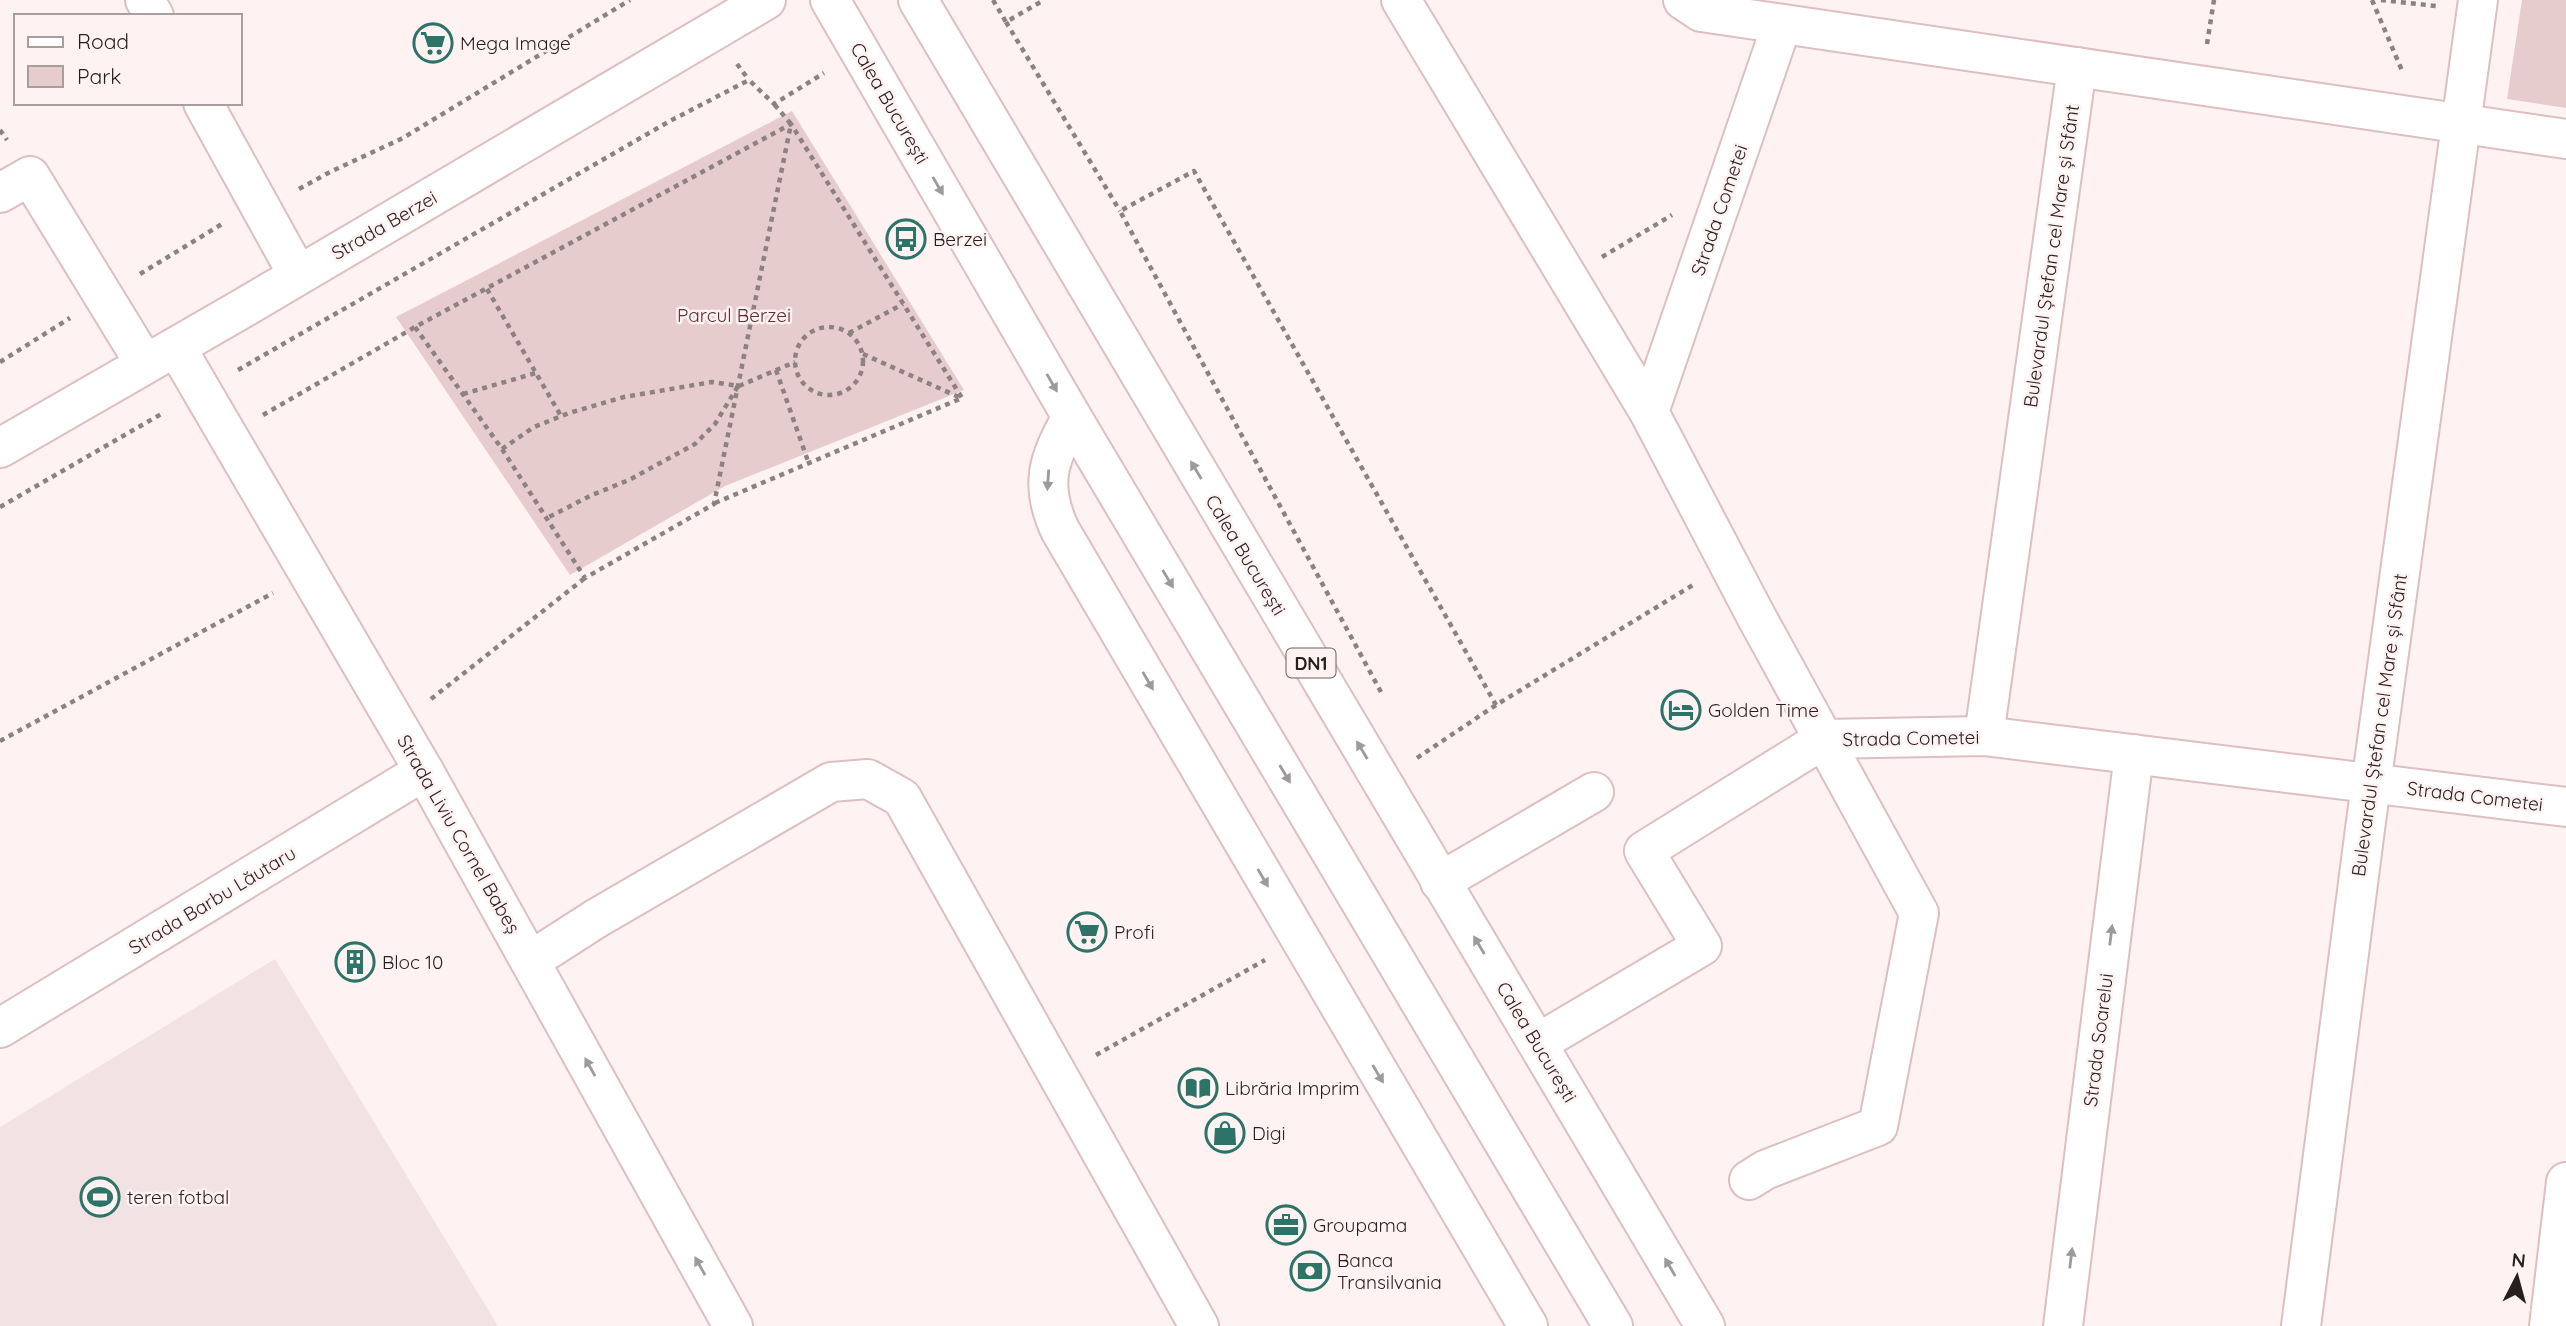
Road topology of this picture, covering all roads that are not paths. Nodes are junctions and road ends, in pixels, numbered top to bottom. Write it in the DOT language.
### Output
graph roads {
  1 [pos="830,0"];
  2 [pos="918,0"];
  3 [pos="1401,0"];
  4 [pos="750,4"];
  5 [pos="2477,5"];
  6 [pos="1692,6"];
  7 [pos="1782,24"];
  8 [pos="2077,67"];
  9 [pos="204,105"];
  10 [pos="2460,124"];
  11 [pos="2566,139"];
  12 [pos="0,193"];
  13 [pos="298,275"];
  14 [pos="160,356"];
  15 [pos="1649,412"];
  16 [pos="1072,417"];
  17 [pos="0,448"];
  18 [pos="1984,736"];
  19 [pos="1824,739"];
  20 [pos="2134,754"];
  21 [pos="424,771"];
  22 [pos="2371,783"];
  23 [pos="1594,792"];
  24 [pos="2566,807"];
  25 [pos="1440,882"];
  26 [pos="530,961"];
  27 [pos="0,1028"];
  28 [pos="1538,1043"];
  29 [pos="1749,1180"];
  30 [pos="2566,1181"];
  31 [pos="733,1326"];
  32 [pos="1199,1326"];
  33 [pos="1528,1326"];
  34 [pos="1613,1326"];
  35 [pos="1705,1326"];
  36 [pos="2063,1326"];
  37 [pos="2301,1326"];
  38 [pos="2549,1326"];
  1 -- 16 [label="street, Calea București, one-way"];
  25 -- 2 [label="street, Calea București / DN1, one-way"];
  3 -- 15 [label="street"];
  4 -- 13 [label="street, Strada Berzei"];
  5 -- 10 [label="street, Bulevardul Ștefan cel Mare și Sfânt"];
  6 -- 7 [label="street"];
  7 -- 8 [label="street"];
  7 -- 15 [label="street, Strada Cometei"];
  8 -- 10 [label="street"];
  8 -- 18 [label="street, Bulevardul Ștefan cel Mare și Sfânt"];
  9 -- 13 [label="street"];
  10 -- 11 [label="street"];
  10 -- 22 [label="street, Bulevardul Ștefan cel Mare și Sfânt"];
  12 -- 14 [label="street, Strada Liviu Cornel Babeș"];
  13 -- 14 [label="street, Strada Berzei"];
  14 -- 17 [label="street, Strada Berzei"];
  14 -- 21 [label="street, Strada Liviu Cornel Babeș"];
  15 -- 19 [label="street, Strada Cometei"];
  16 -- 33 [label="street, one-way"];
  16 -- 34 [label="street, Calea București, one-way"];
  18 -- 19 [label="street, Strada Cometei"];
  18 -- 20 [label="street, Strada Cometei"];
  19 -- 28 [label="street"];
  19 -- 29 [label="street"];
  20 -- 22 [label="street, Strada Cometei"];
  36 -- 20 [label="street, Strada Soarelui, one-way"];
  21 -- 26 [label="street, Strada Liviu Cornel Babeș"];
  21 -- 27 [label="street, Strada Barbu Lăutaru"];
  22 -- 24 [label="street, Strada Cometei"];
  22 -- 37 [label="street, Bulevardul Ștefan cel Mare și Sfânt"];
  23 -- 25 [label="street"];
  28 -- 25 [label="street, Calea București / DN1, one-way"];
  31 -- 26 [label="street, Strada Liviu Cornel Babeș, one-way"];
  26 -- 32 [label="street"];
  35 -- 28 [label="street, Calea București / DN1, one-way"];
  30 -- 38 [label="street"];
}
